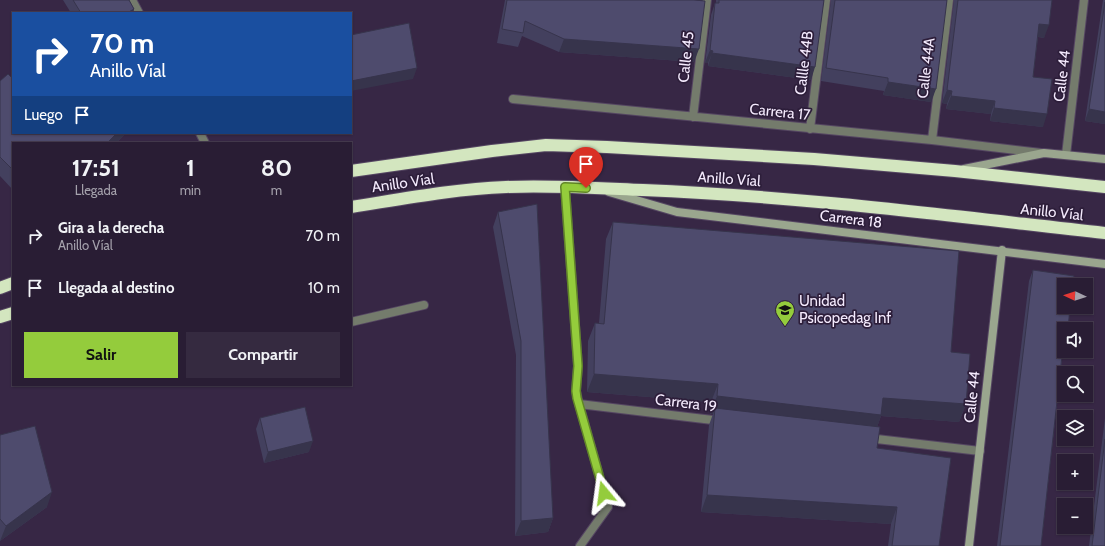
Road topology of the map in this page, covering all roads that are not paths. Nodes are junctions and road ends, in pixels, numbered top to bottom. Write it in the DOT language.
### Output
graph roads {
  1 [pos="132,0"];
  2 [pos="707,0"];
  3 [pos="826,0"];
  4 [pos="949,0"];
  5 [pos="1084,0"];
  6 [pos="138,12"];
  7 [pos="513,99"];
  8 [pos="694,117"];
  9 [pos="810,129"];
  10 [pos="932,140"];
  11 [pos="1044,153"];
  12 [pos="1066,155"];
  13 [pos="1105,159"];
  14 [pos="954,171"];
  15 [pos="352,172"];
  16 [pos="565,187"];
  17 [pos="1105,187"];
  18 [pos="597,188"];
  19 [pos="352,206"];
  20 [pos="1105,233"];
  21 [pos="1002,250"];
  22 [pos="1105,264"];
  23 [pos="12,283"];
  24 [pos="0,288"];
  25 [pos="424,305"];
  26 [pos="12,313"];
  27 [pos="0,317"];
  28 [pos="352,322"];
  29 [pos="579,404"];
  30 [pos="729,422"];
  31 [pos="862,437"];
  32 [pos="980,451"];
  33 [pos="580,546"];
  34 [pos="969,546"];
  1 -- 6 [label="street"];
  2 -- 8 [label="street, Calle 45"];
  3 -- 9 [label="street, Callle 44B"];
  4 -- 10 [label="street, Calle 44A"];
  5 -- 12 [label="street, Calle 44"];
  7 -- 8 [label="street, Carrera 17"];
  8 -- 9 [label="street, Carrera 17"];
  9 -- 10 [label="street, Carrera 17"];
  10 -- 11 [label="street, Carrera 17"];
  11 -- 12 [label="street, Carrera 17"];
  11 -- 14 [label="street, Carrera 17"];
  12 -- 13 [label="street, Carrera 17"];
  14 -- 15 [label="highway, Anillo Víal"];
  14 -- 17 [label="highway, Anillo Víal"];
  16 -- 18 [label="highway, Anillo Víal"];
  16 -- 19 [label="highway, Anillo Víal"];
  16 -- 29 [label="street"];
  18 -- 20 [label="highway, Anillo Víal"];
  18 -- 21 [label="street, Carrera 18"];
  21 -- 22 [label="street, Carrera 18"];
  21 -- 32 [label="street, Calle 44"];
  23 -- 24 [label="highway"];
  25 -- 28 [label="street"];
  26 -- 27 [label="highway"];
  29 -- 30 [label="street, Carrera 19"];
  29 -- 33 [label="street"];
  31 -- 32 [label="street"];
  32 -- 34 [label="street, Calle 44"];
}
